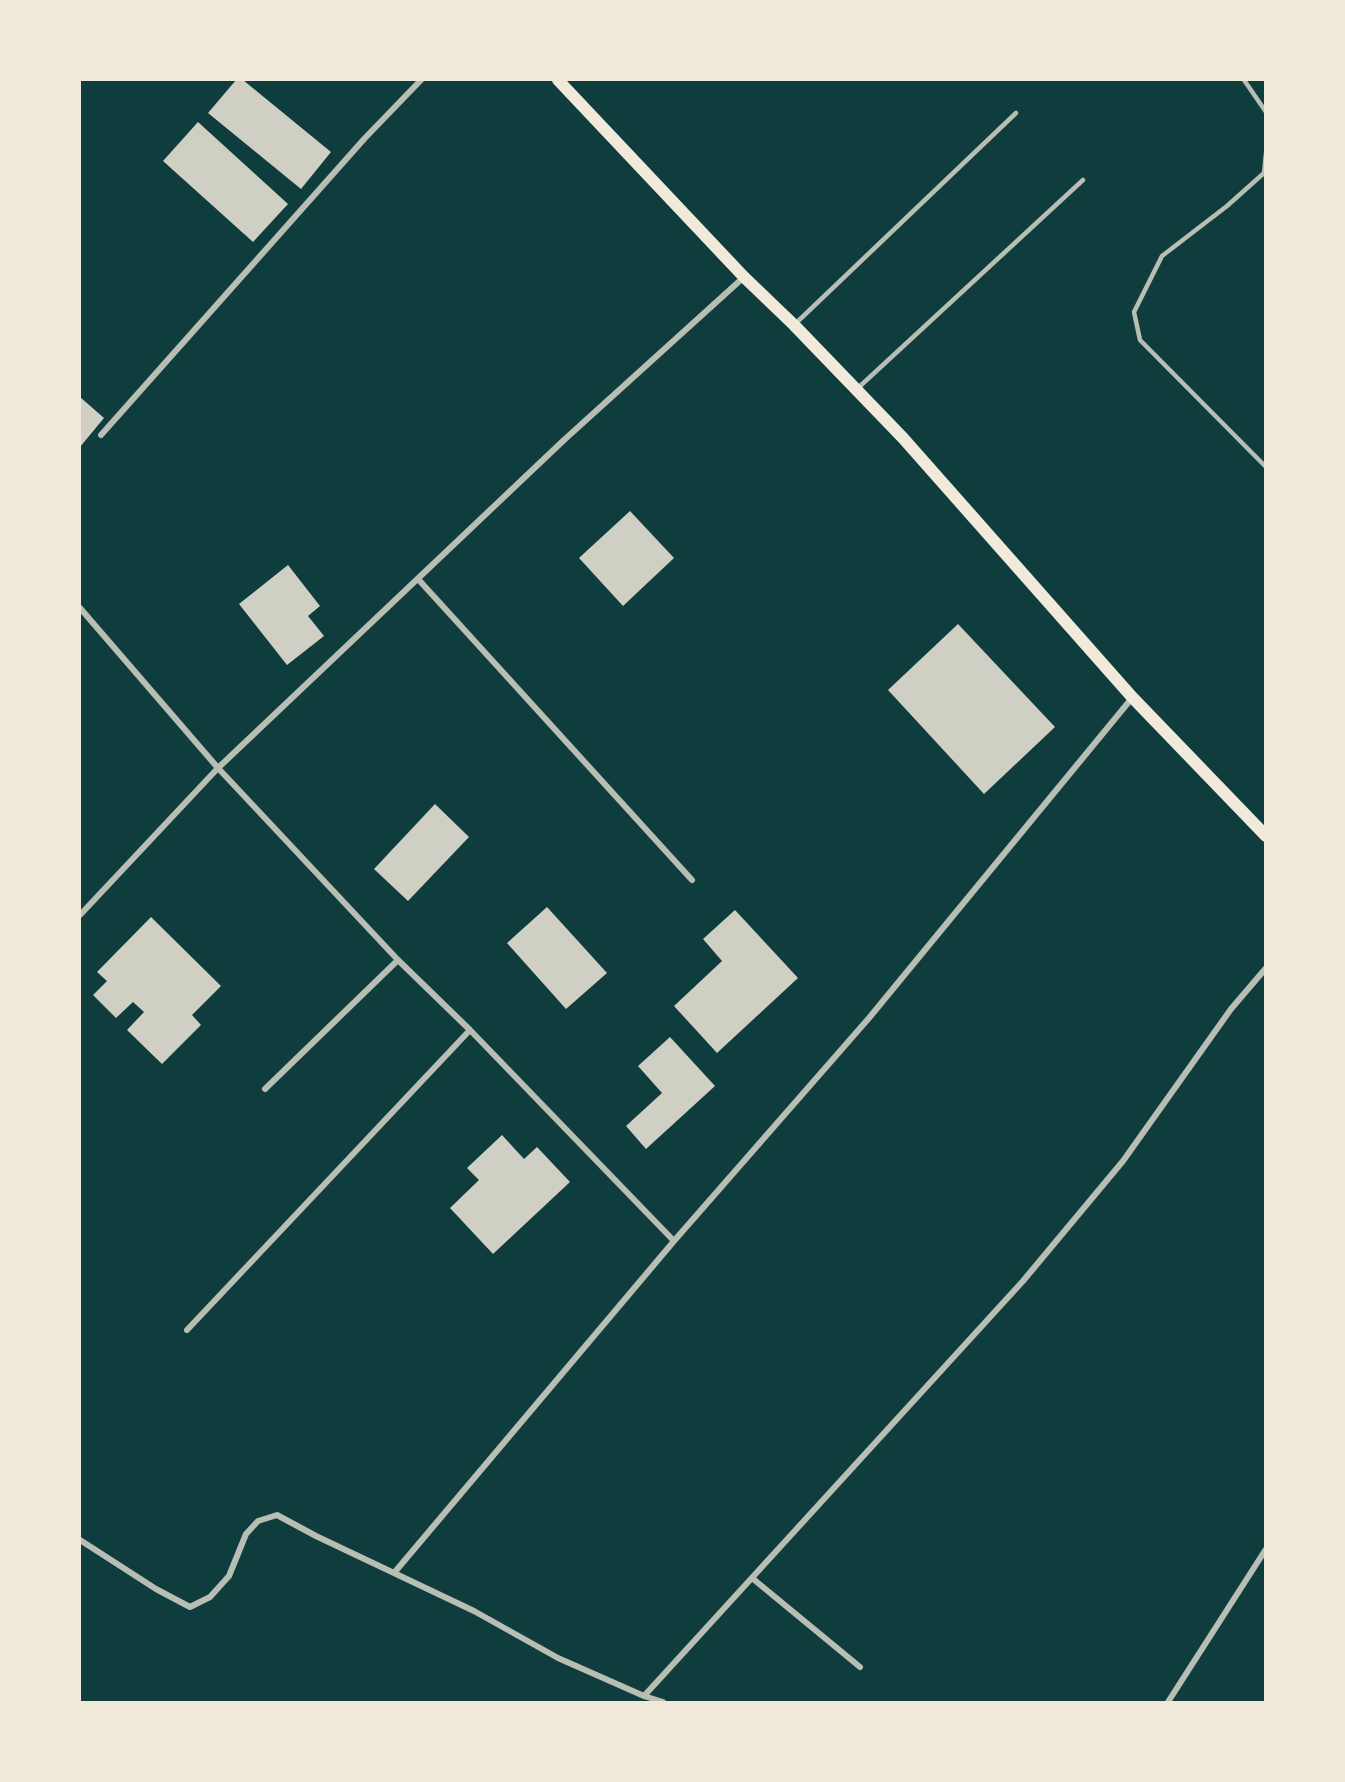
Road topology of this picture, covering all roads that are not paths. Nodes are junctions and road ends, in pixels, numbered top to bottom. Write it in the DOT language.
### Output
graph roads {
  1 [pos="421,80"];
  2 [pos="558,80"];
  3 [pos="1245,80"];
  4 [pos="1266,112"];
  5 [pos="1016,113"];
  6 [pos="1266,153"];
  7 [pos="1083,180"];
  8 [pos="744,277"];
  9 [pos="794,325"];
  10 [pos="855,391"];
  11 [pos="101,435"];
  12 [pos="1266,467"];
  13 [pos="417,579"];
  14 [pos="80,608"];
  15 [pos="1132,697"];
  16 [pos="218,768"];
  17 [pos="1266,836"];
  18 [pos="692,880"];
  19 [pos="80,915"];
  20 [pos="398,960"];
  21 [pos="1266,968"];
  22 [pos="470,1030"];
  23 [pos="265,1089"];
  24 [pos="674,1240"];
  25 [pos="187,1330"];
  26 [pos="80,1539"];
  27 [pos="1266,1549"];
  28 [pos="394,1573"];
  29 [pos="752,1578"];
  30 [pos="860,1667"];
  31 [pos="644,1696"];
  32 [pos="663,1702"];
  33 [pos="1168,1702"];
  1 -- 11 [label="street"];
  2 -- 8 [label="main road"];
  3 -- 4 [label="lane"];
  5 -- 9 [label="lane"];
  6 -- 12 [label="lane"];
  7 -- 10 [label="lane"];
  8 -- 9 [label="main road"];
  8 -- 13 [label="street"];
  9 -- 10 [label="main road"];
  10 -- 15 [label="main road"];
  13 -- 16 [label="street"];
  13 -- 18 [label="street"];
  14 -- 16 [label="street"];
  15 -- 17 [label="main road"];
  15 -- 24 [label="street"];
  16 -- 19 [label="street"];
  16 -- 20 [label="street"];
  20 -- 22 [label="street"];
  20 -- 23 [label="street"];
  21 -- 29 [label="street"];
  22 -- 24 [label="street"];
  22 -- 25 [label="street"];
  24 -- 28 [label="street"];
  26 -- 28 [label="street"];
  27 -- 33 [label="street"];
  28 -- 31 [label="street"];
  29 -- 30 [label="street"];
  29 -- 31 [label="street"];
  31 -- 32 [label="street"];
}
